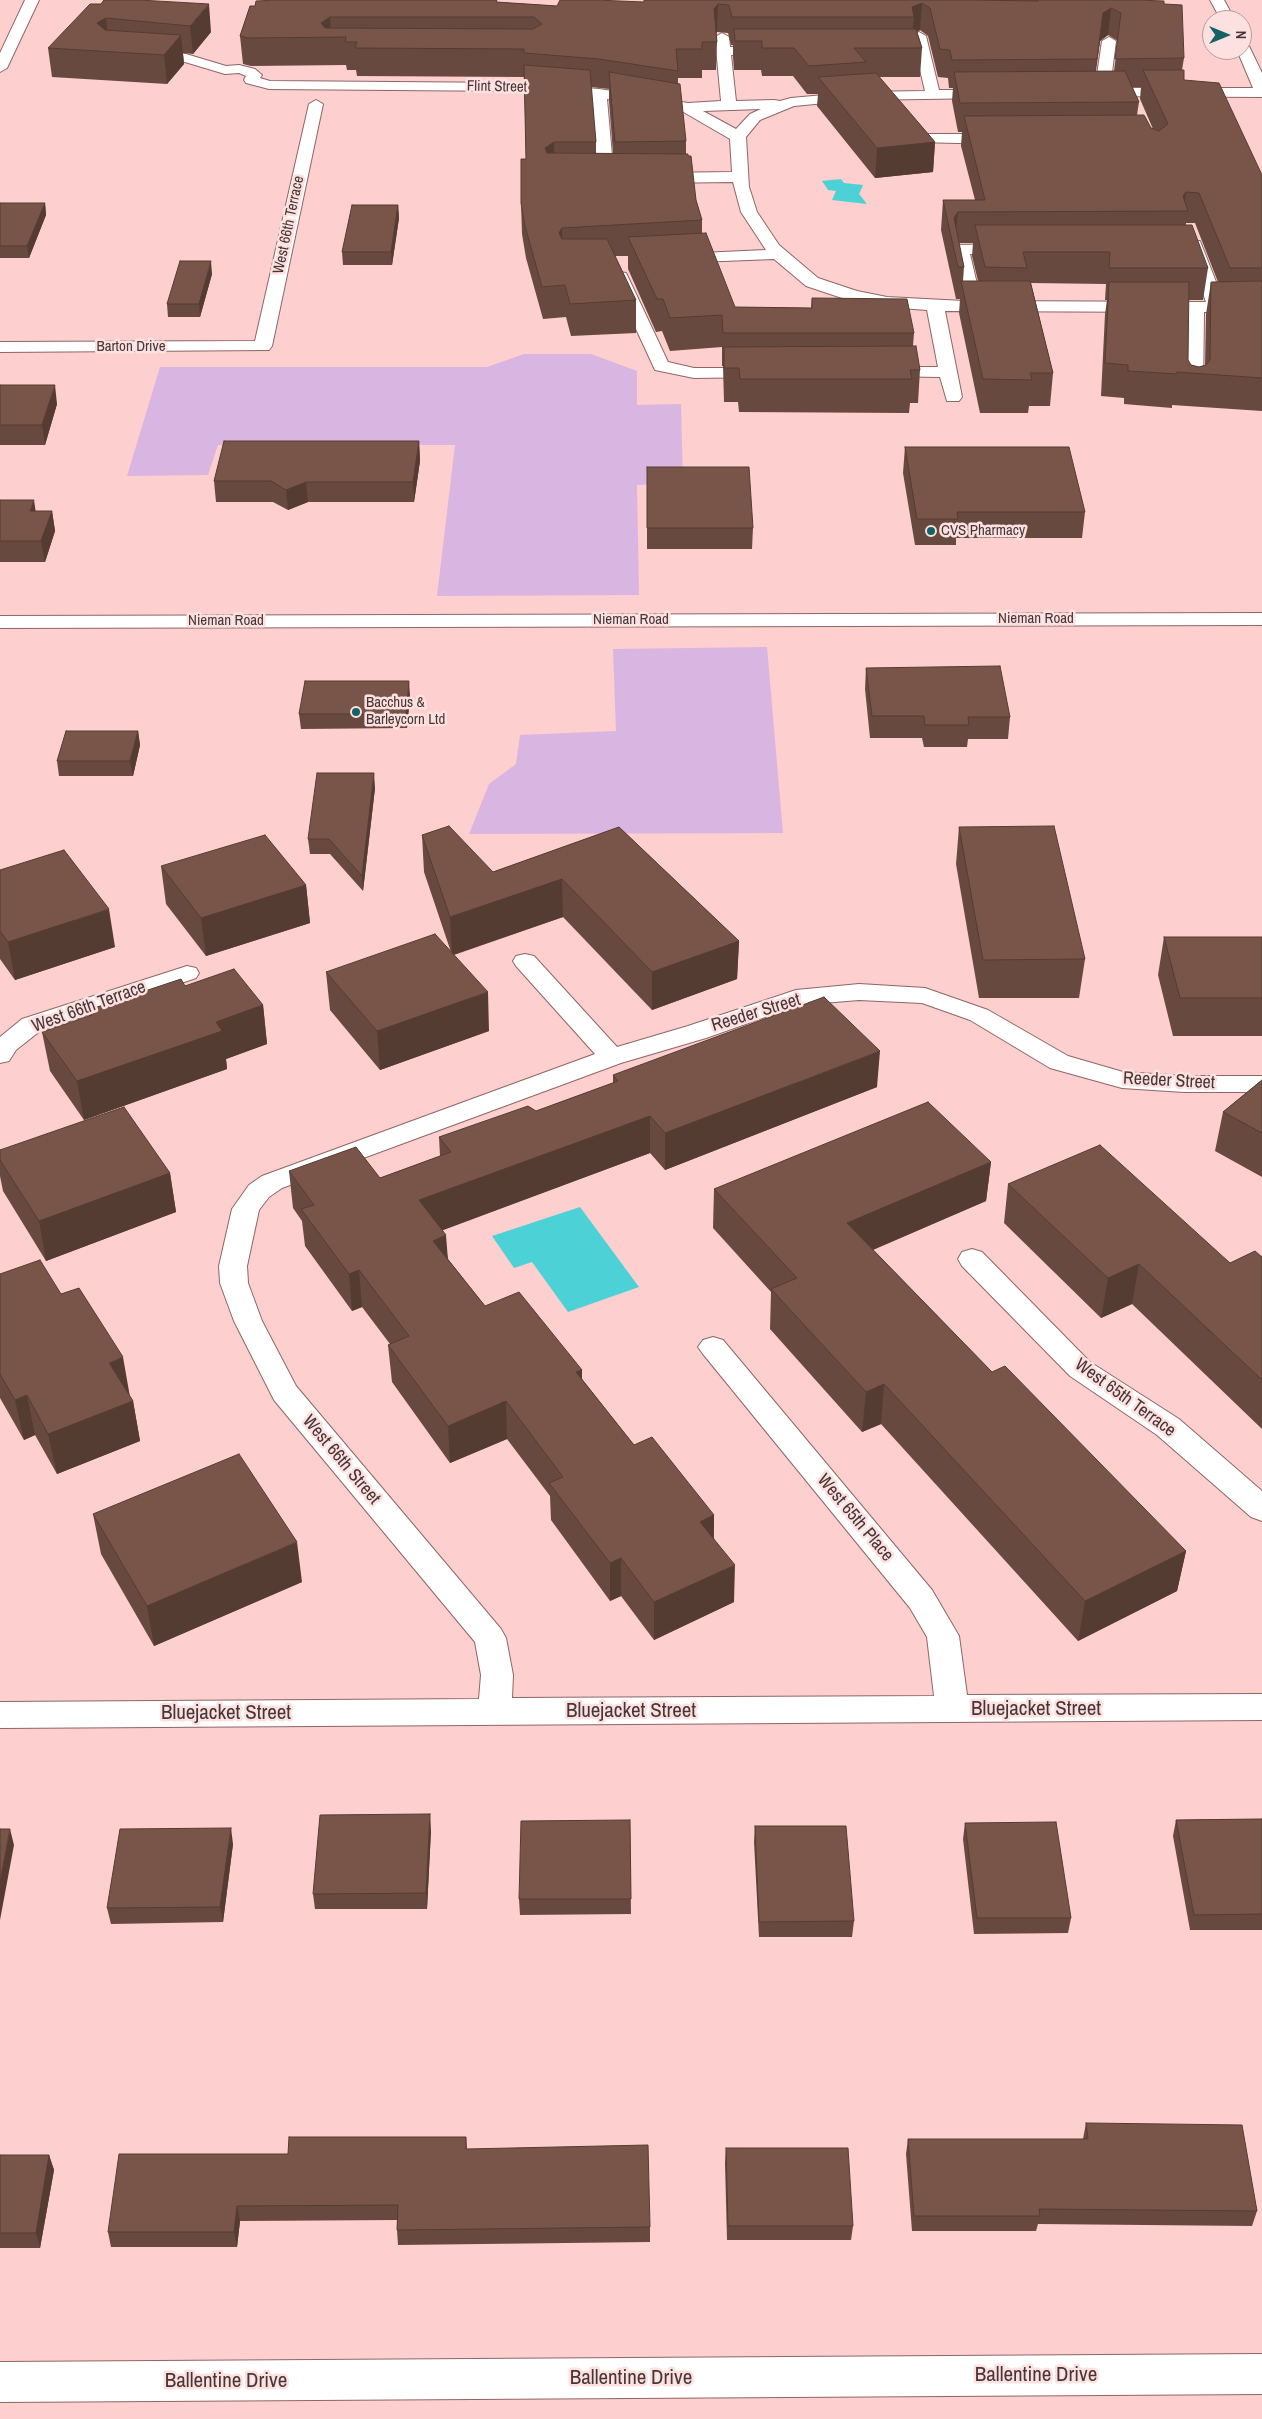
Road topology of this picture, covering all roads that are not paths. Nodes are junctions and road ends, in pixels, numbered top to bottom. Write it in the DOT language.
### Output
graph roads {
  1 [pos="32,0"];
  2 [pos="919,36"];
  3 [pos="1109,41"];
  4 [pos="783,51"];
  5 [pos="128,53"];
  6 [pos="1257,62"];
  7 [pos="0,68"];
  8 [pos="328,70"];
  9 [pos="523,72"];
  10 [pos="325,87"];
  11 [pos="516,87"];
  12 [pos="599,93"];
  13 [pos="1128,93"];
  14 [pos="1262,93"];
  15 [pos="1002,94"];
  16 [pos="1085,94"];
  17 [pos="1102,94"];
  18 [pos="884,95"];
  19 [pos="933,95"];
  20 [pos="791,102"];
  21 [pos="316,104"];
  22 [pos="685,107"];
  23 [pos="729,107"];
  24 [pos="1135,109"];
  25 [pos="896,110"];
  26 [pos="909,124"];
  27 [pos="738,137"];
  28 [pos="1013,138"];
  29 [pos="922,139"];
  30 [pos="937,155"];
  31 [pos="741,177"];
  32 [pos="588,178"];
  33 [pos="606,178"];
  34 [pos="1188,228"];
  35 [pos="1029,249"];
  36 [pos="1176,249"];
  37 [pos="1196,249"];
  38 [pos="779,254"];
  39 [pos="657,260"];
  40 [pos="623,262"];
  41 [pos="935,306"];
  42 [pos="974,307"];
  43 [pos="1195,307"];
  44 [pos="1216,307"];
  45 [pos="1262,307"];
  46 [pos="263,346"];
  47 [pos="0,347"];
  48 [pos="862,372"];
  49 [pos="948,372"];
  50 [pos="776,373"];
  51 [pos="1194,393"];
  52 [pos="953,397"];
  53 [pos="1262,618"];
  54 [pos="0,622"];
  55 [pos="525,961"];
  56 [pos="186,974"];
  57 [pos="0,1055"];
  58 [pos="612,1057"];
  59 [pos="1262,1084"];
  60 [pos="259,1191"];
  61 [pos="972,1259"];
  62 [pos="713,1347"];
  63 [pos="1262,1509"];
  64 [pos="1262,1707"];
  65 [pos="952,1709"];
  66 [pos="494,1712"];
  67 [pos="0,1715"];
  68 [pos="1262,2374"];
  69 [pos="0,2382"];
  1 -- 7 [label="street"];
  2 -- 19 [label="street"];
  3 -- 17 [label="street"];
  4 -- 23 [label="street"];
  5 -- 10 [label="street, Flint Street"];
  6 -- 14 [label="street"];
  8 -- 10 [label="street"];
  9 -- 11 [label="street"];
  10 -- 11 [label="street, Flint Street"];
  11 -- 12 [label="street, Flint Street"];
  12 -- 22 [label="street, Flint Street"];
  12 -- 33 [label="street"];
  13 -- 14 [label="street"];
  13 -- 17 [label="street"];
  13 -- 24 [label="street"];
  15 -- 19 [label="street"];
  16 -- 17 [label="street"];
  18 -- 19 [label="street"];
  18 -- 20 [label="street"];
  18 -- 25 [label="street"];
  20 -- 23 [label="street"];
  20 -- 27 [label="street"];
  21 -- 46 [label="street, West 66th Terrace"];
  22 -- 23 [label="street"];
  22 -- 27 [label="street, Flint Street"];
  26 -- 29 [label="street"];
  27 -- 31 [label="street"];
  28 -- 29 [label="street"];
  29 -- 30 [label="street"];
  31 -- 33 [label="street"];
  31 -- 38 [label="street"];
  32 -- 33 [label="street"];
  34 -- 37 [label="street"];
  35 -- 42 [label="street"];
  36 -- 37 [label="street"];
  37 -- 44 [label="street"];
  38 -- 39 [label="street"];
  38 -- 41 [label="street"];
  40 -- 50 [label="street"];
  41 -- 42 [label="street"];
  41 -- 49 [label="street"];
  42 -- 43 [label="street"];
  43 -- 44 [label="street"];
  43 -- 51 [label="street"];
  44 -- 45 [label="street"];
  46 -- 47 [label="street, Barton Drive"];
  48 -- 49 [label="street"];
  49 -- 52 [label="street"];
  53 -- 54 [label="street, Nieman Road"];
  55 -- 58 [label="street"];
  56 -- 57 [label="street, West 66th Terrace"];
  58 -- 59 [label="street, Reeder Street"];
  58 -- 60 [label="street, Reeder Street"];
  60 -- 66 [label="street, West 66th Street"];
  61 -- 63 [label="street, West 65th Terrace"];
  62 -- 65 [label="street, West 65th Place"];
  64 -- 65 [label="street, Bluejacket Street"];
  65 -- 66 [label="street, Bluejacket Street"];
  66 -- 67 [label="street, Bluejacket Street"];
  68 -- 69 [label="street, Ballentine Drive"];
}
